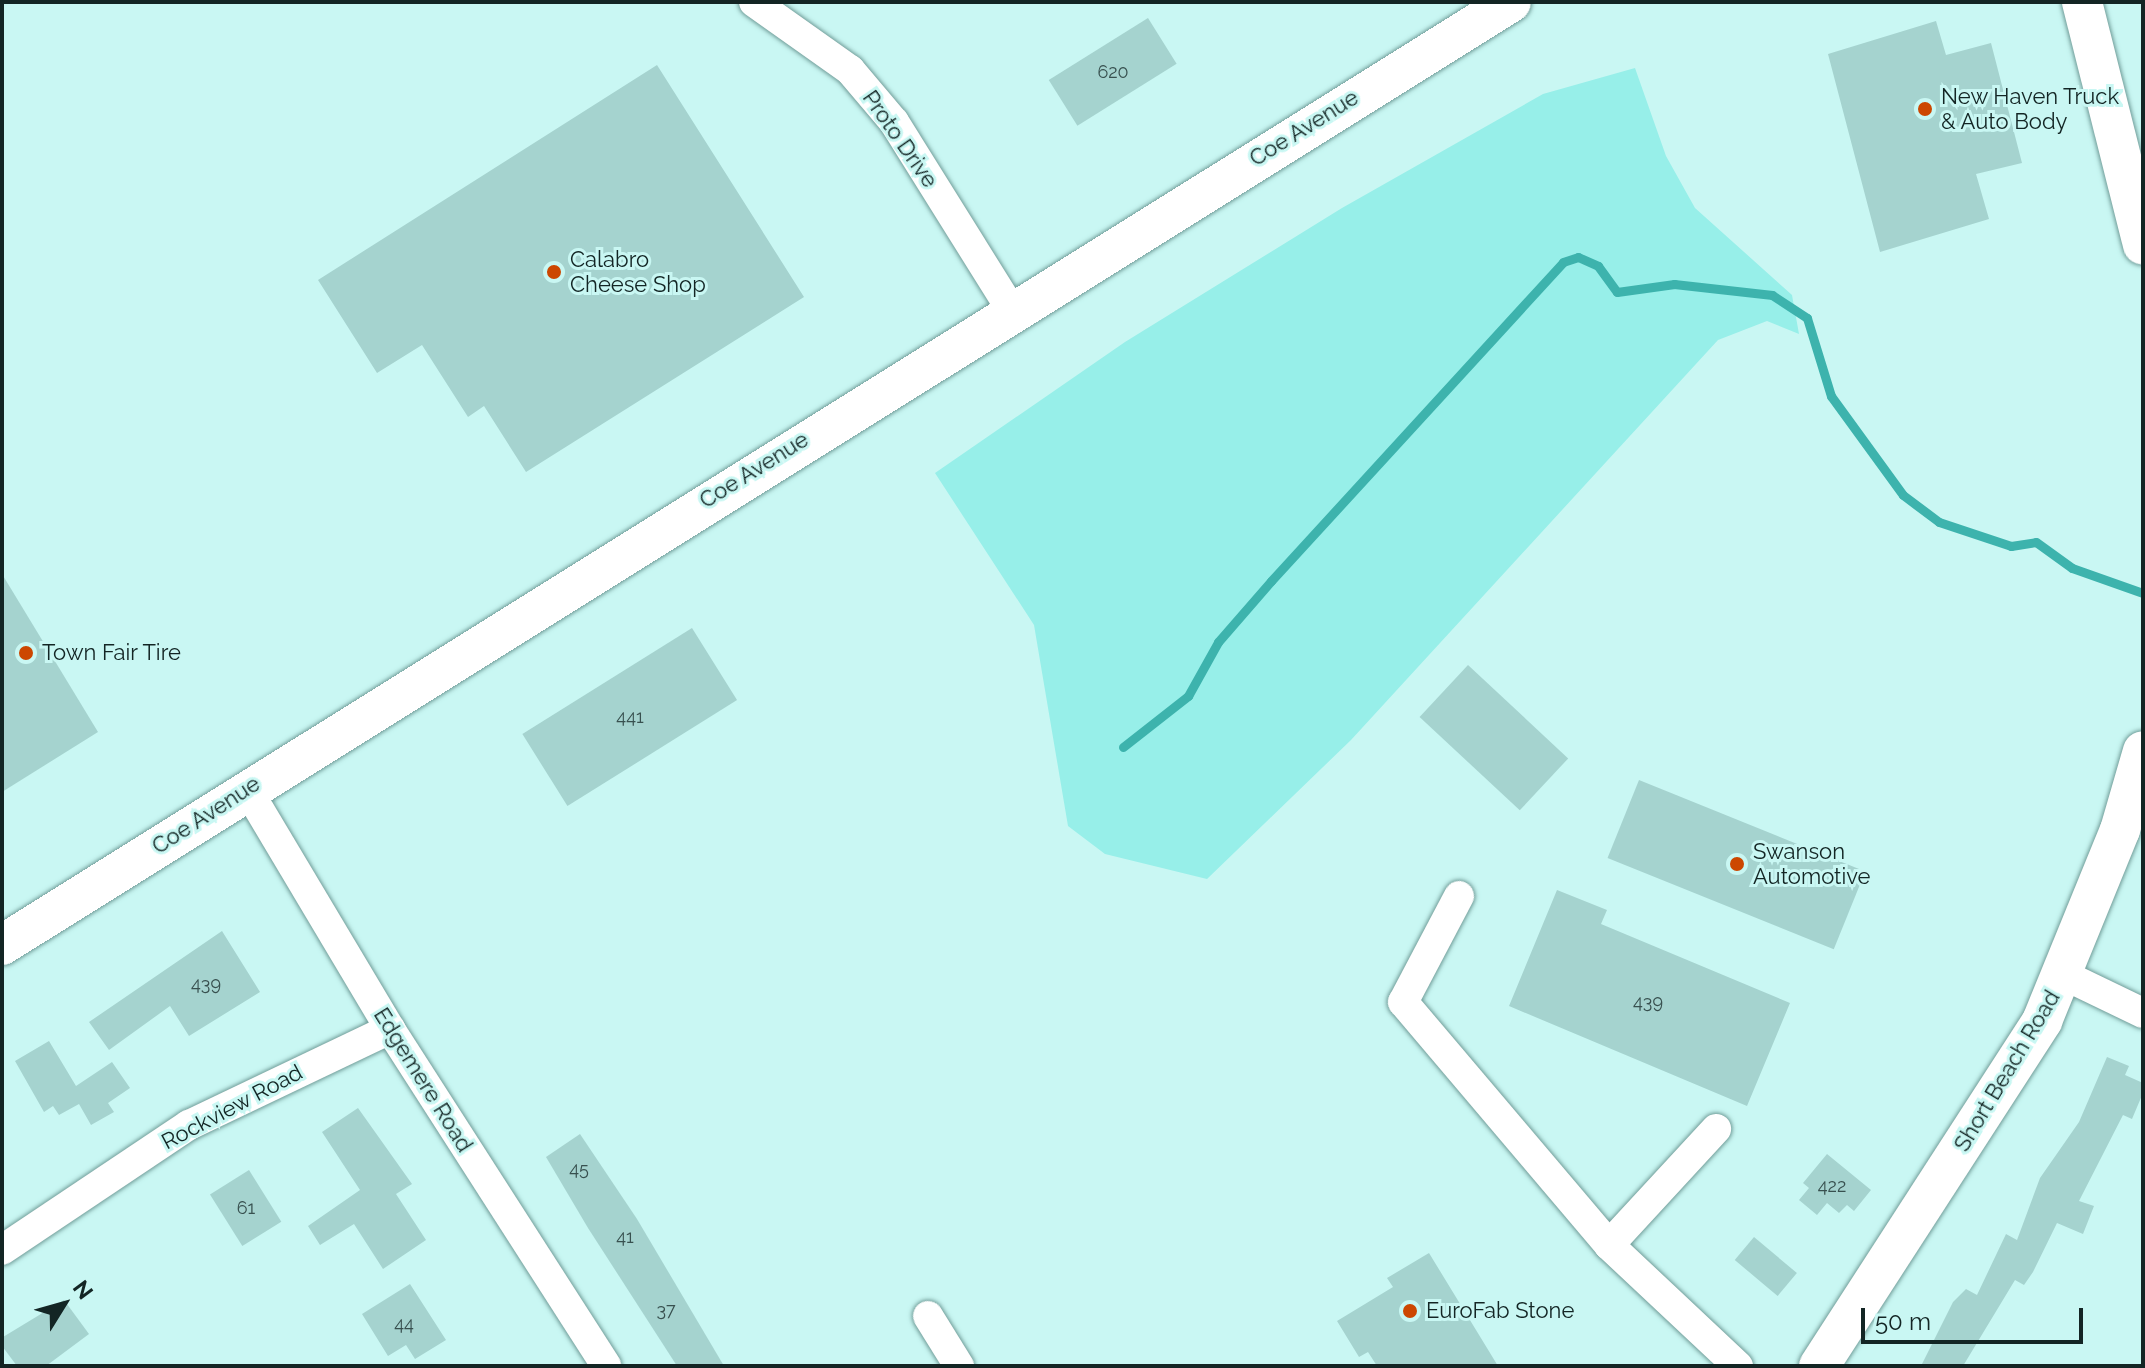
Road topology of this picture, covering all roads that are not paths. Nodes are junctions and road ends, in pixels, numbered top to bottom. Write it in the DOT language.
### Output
graph roads {
  1 [pos="754,2"];
  2 [pos="1511,2"];
  3 [pos="2082,2"];
  4 [pos="2143,244"];
  5 [pos="1011,309"];
  6 [pos="2143,751"];
  7 [pos="247,789"];
  8 [pos="1459,896"];
  9 [pos="2,945"];
  10 [pos="2064,975"];
  11 [pos="2143,1013"];
  12 [pos="390,1029"];
  13 [pos="1716,1129"];
  14 [pos="1609,1245"];
  15 [pos="2,1250"];
  16 [pos="928,1316"];
  17 [pos="606,1366"];
  18 [pos="959,1366"];
  19 [pos="1738,1366"];
  20 [pos="1819,1366"];
  1 -- 5 [label="street, Proto Drive"];
  2 -- 5 [label="main road, Coe Avenue"];
  3 -- 4 [label="main road"];
  5 -- 7 [label="main road, Coe Avenue"];
  6 -- 10 [label="main road, Short Beach Road"];
  7 -- 9 [label="main road, Coe Avenue"];
  7 -- 12 [label="street, Edgemere Road"];
  8 -- 14 [label="street"];
  10 -- 11 [label="street"];
  10 -- 20 [label="main road, Short Beach Road"];
  12 -- 15 [label="street, Rockview Road"];
  12 -- 17 [label="street, Edgemere Road"];
  13 -- 14 [label="street"];
  14 -- 19 [label="street"];
  16 -- 18 [label="street"];
}
